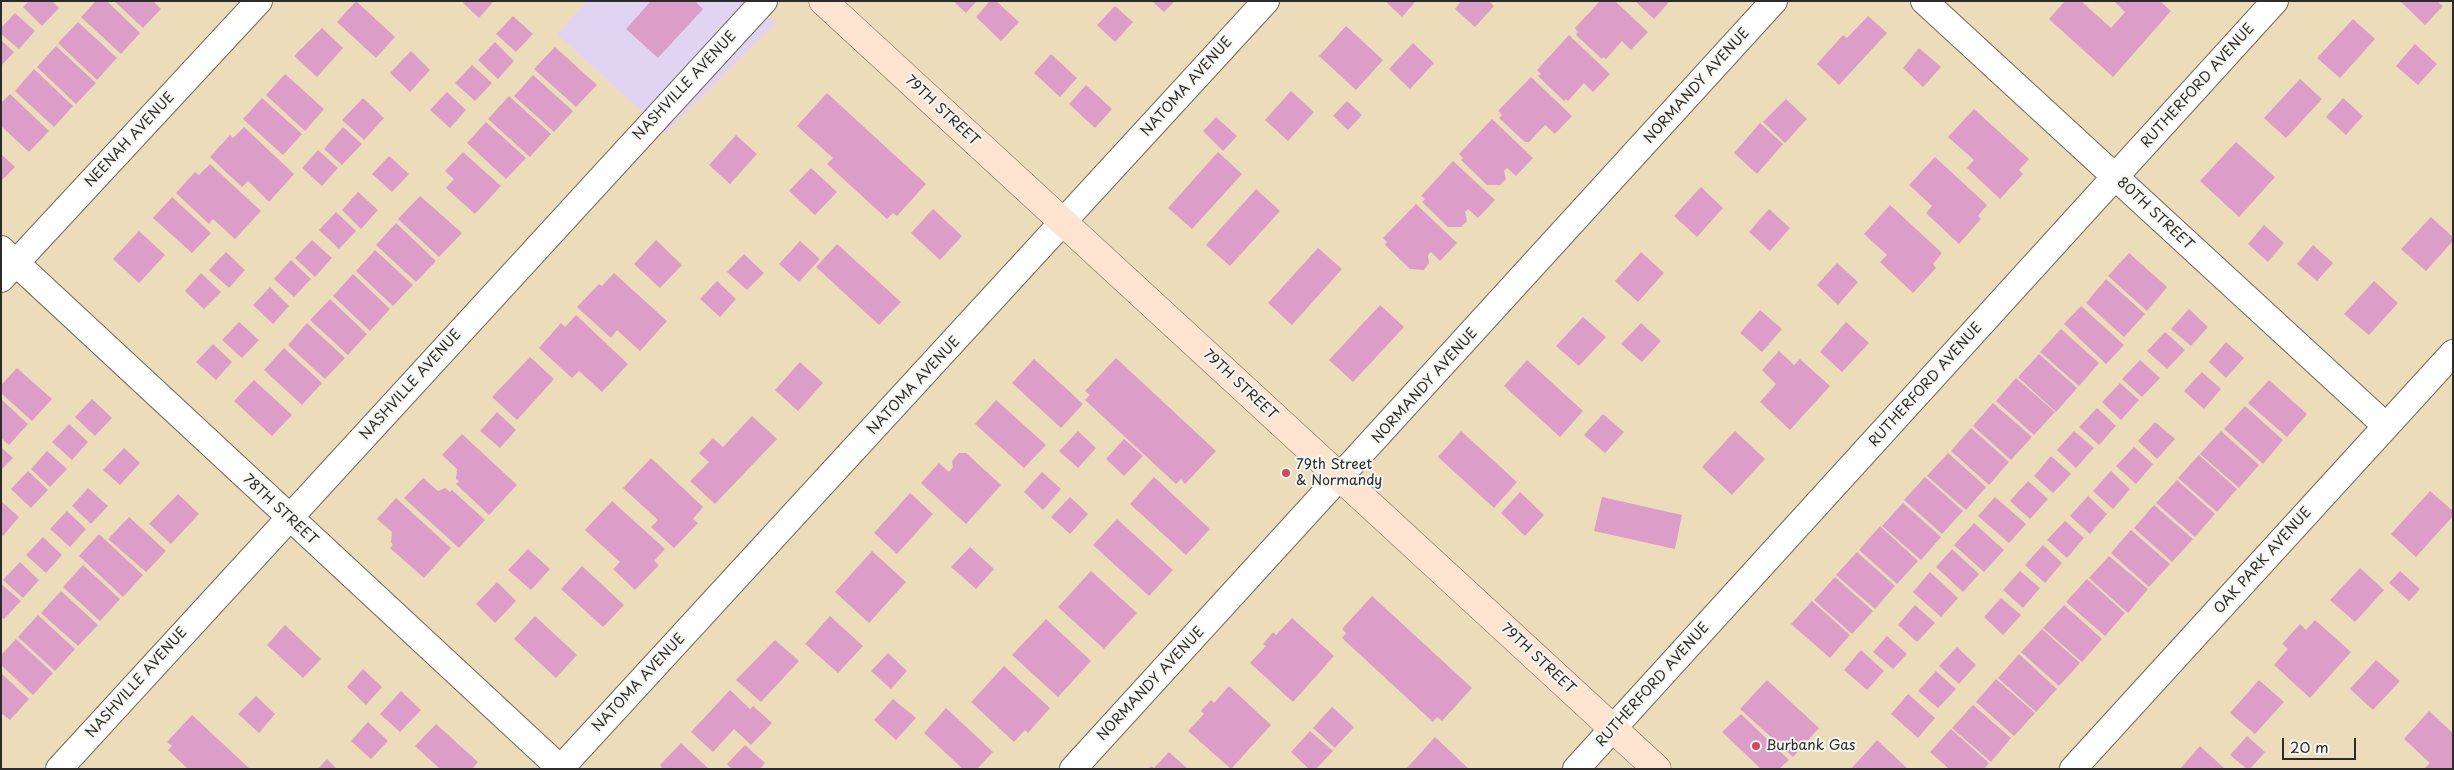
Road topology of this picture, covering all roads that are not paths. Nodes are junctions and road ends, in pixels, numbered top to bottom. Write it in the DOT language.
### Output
graph roads {
  1 [pos="259,1"];
  2 [pos="764,1"];
  3 [pos="823,1"];
  4 [pos="1266,1"];
  5 [pos="1774,1"];
  6 [pos="1924,1"];
  7 [pos="2275,1"];
  8 [pos="2115,177"];
  9 [pos="1064,223"];
  10 [pos="6,264"];
  11 [pos="2453,353"];
  12 [pos="2386,426"];
  13 [pos="1341,478"];
  14 [pos="289,517"];
  15 [pos="1613,728"];
  16 [pos="59,769"];
  17 [pos="560,769"];
  18 [pos="1073,769"];
  19 [pos="1576,769"];
  20 [pos="1657,769"];
  21 [pos="2073,769"];
  1 -- 10 [label="street, NEENAH AVENUE"];
  2 -- 14 [label="street, NASHVILLE AVENUE"];
  3 -- 9 [label="main road, 79TH STREET"];
  4 -- 9 [label="street, NATOMA AVENUE"];
  5 -- 13 [label="street, NORMANDY AVENUE"];
  6 -- 8 [label="street, 80TH STREET"];
  7 -- 8 [label="street, RUTHERFORD AVENUE"];
  8 -- 12 [label="street, 80TH STREET"];
  8 -- 15 [label="street, RUTHERFORD AVENUE"];
  9 -- 13 [label="main road, 79TH STREET"];
  9 -- 17 [label="street, NATOMA AVENUE"];
  10 -- 14 [label="street, 78TH STREET"];
  11 -- 12 [label="street, OAK PARK AVENUE"];
  12 -- 21 [label="street, OAK PARK AVENUE"];
  13 -- 15 [label="main road, 79TH STREET"];
  13 -- 18 [label="street, NORMANDY AVENUE"];
  14 -- 16 [label="street, NASHVILLE AVENUE"];
  14 -- 17 [label="street, 78TH STREET"];
  15 -- 19 [label="street, RUTHERFORD AVENUE"];
  15 -- 20 [label="main road, 79TH STREET"];
}
